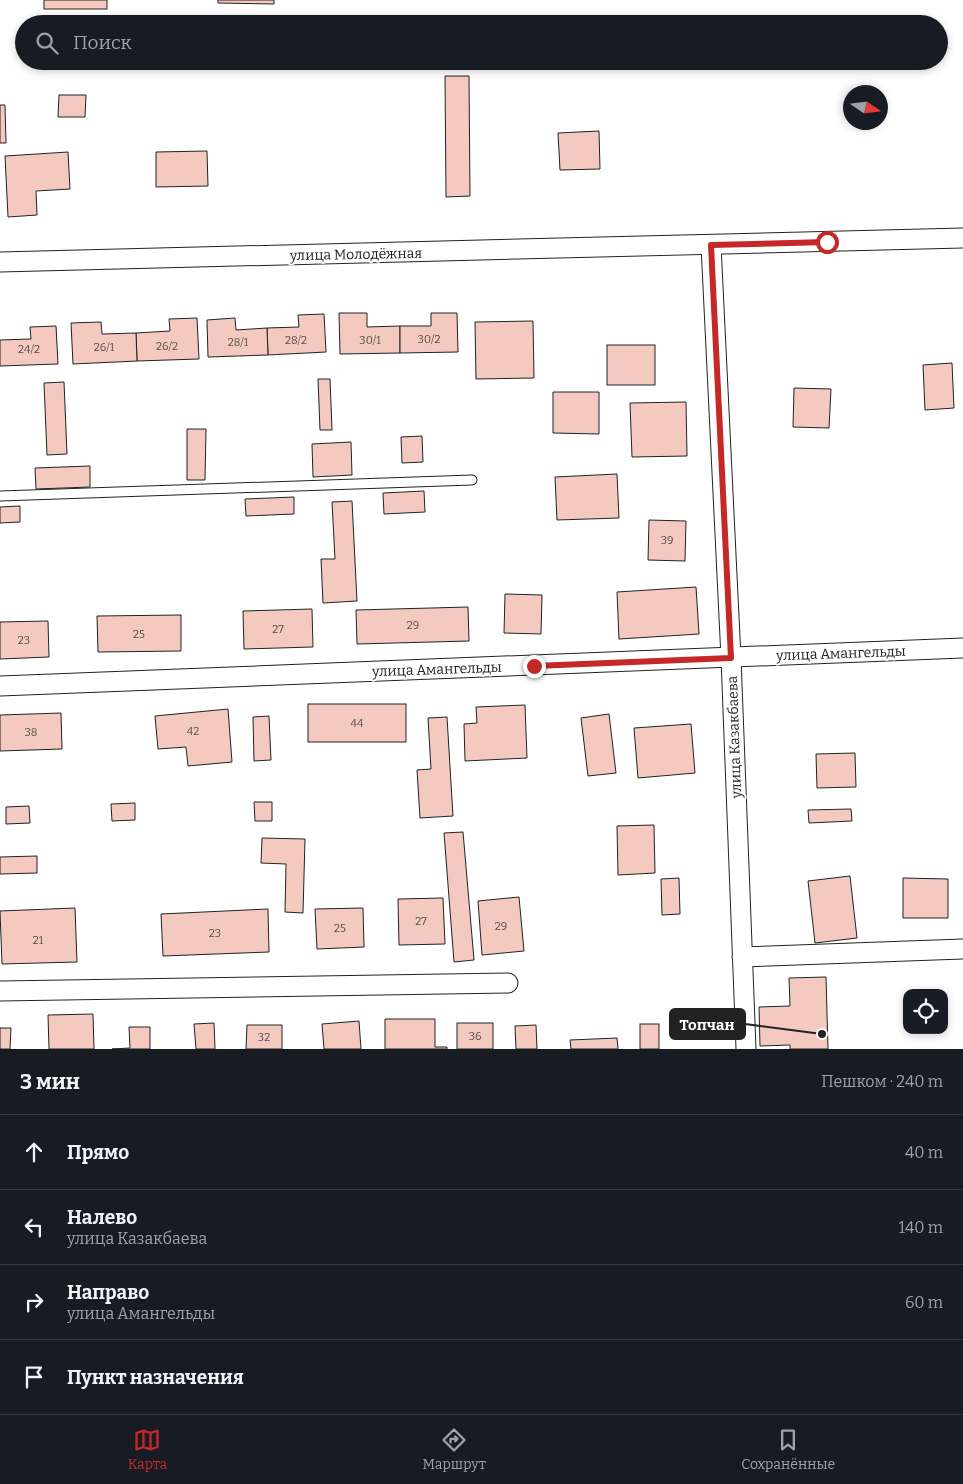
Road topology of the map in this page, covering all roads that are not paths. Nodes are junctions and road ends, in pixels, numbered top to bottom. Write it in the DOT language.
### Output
graph roads {
  1 [pos="963,238"];
  2 [pos="711,245"];
  3 [pos="0,262"];
  4 [pos="472,480"];
  5 [pos="0,496"];
  6 [pos="963,648"];
  7 [pos="731,658"];
  8 [pos="0,686"];
  9 [pos="963,949"];
  10 [pos="742,957"];
  11 [pos="508,983"];
  12 [pos="0,991"];
  13 [pos="746,1049"];
  1 -- 2 [label="street, улица Молодёжная"];
  2 -- 3 [label="street, улица Молодёжная"];
  2 -- 7 [label="street, улица Казакбаева"];
  4 -- 5 [label="lane"];
  6 -- 7 [label="street, улица Амангельды"];
  7 -- 8 [label="street, улица Амангельды"];
  7 -- 10 [label="street, улица Казакбаева"];
  9 -- 10 [label="street"];
  10 -- 13 [label="street, улица Казакбаева"];
  11 -- 12 [label="street"];
}
